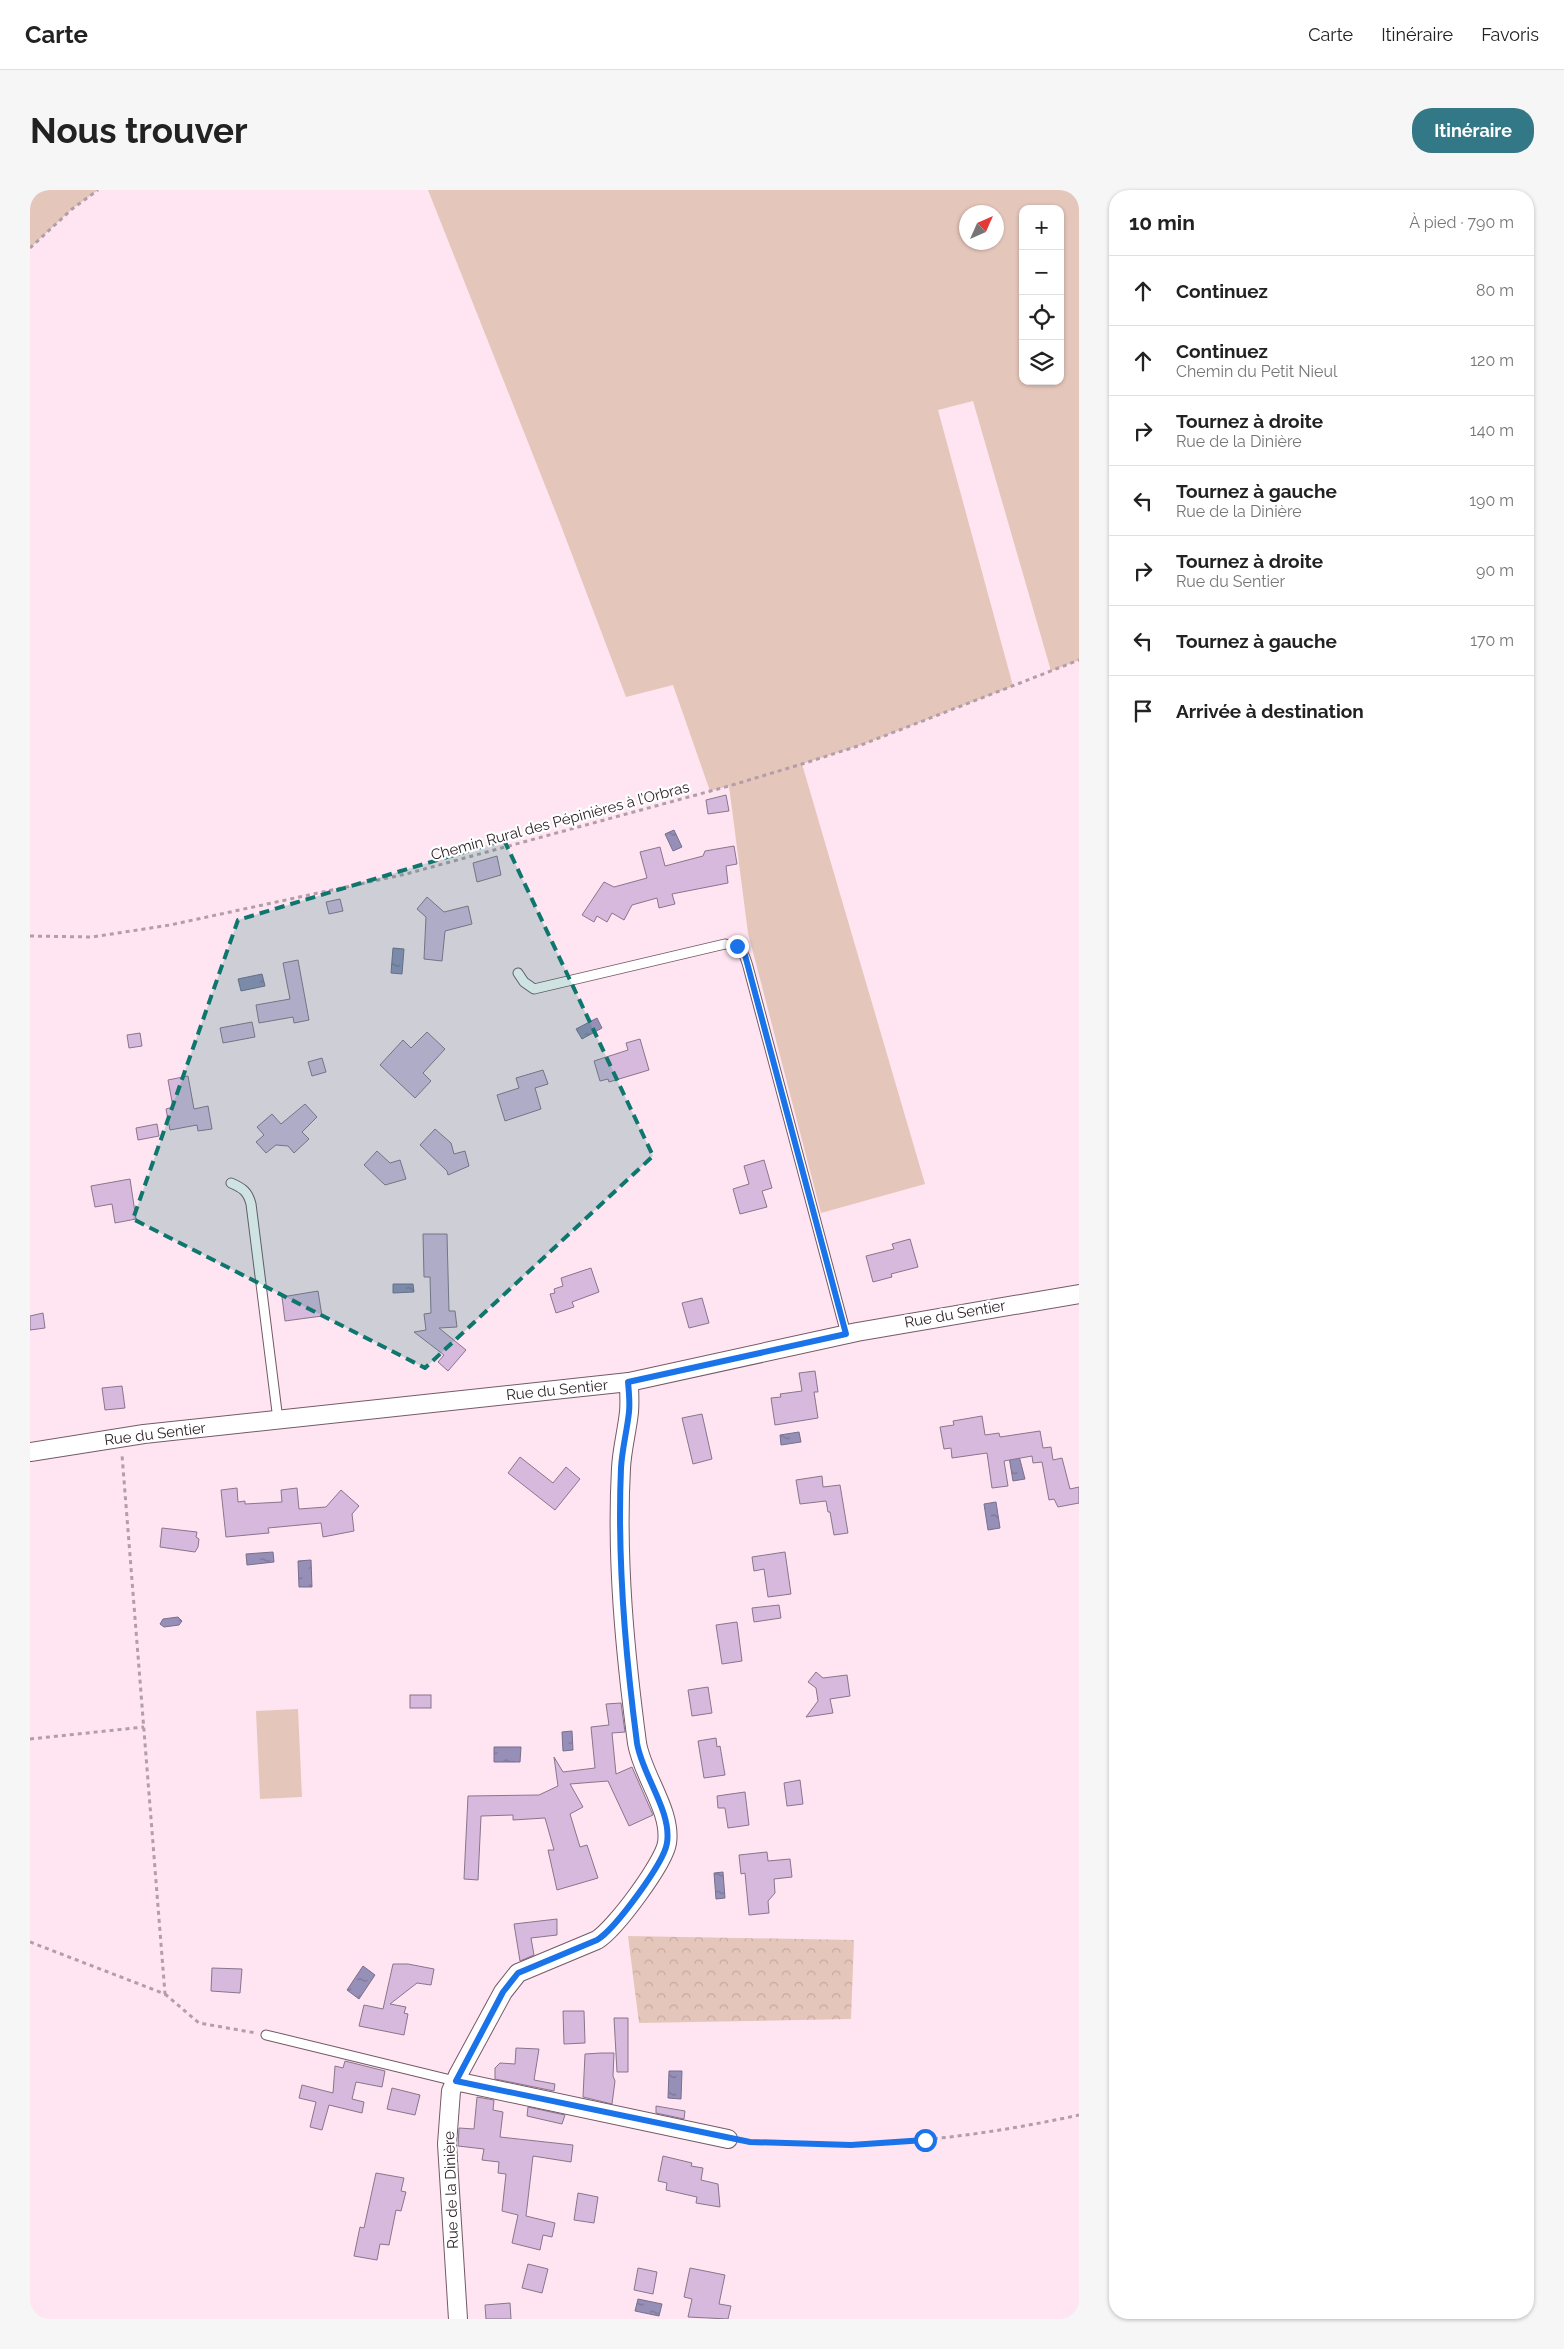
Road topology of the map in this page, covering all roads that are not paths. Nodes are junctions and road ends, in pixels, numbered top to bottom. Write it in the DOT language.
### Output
graph roads {
  1 [pos="518,973"];
  2 [pos="231,1182"];
  3 [pos="1079,1294"];
  4 [pos="846,1334"];
  5 [pos="628,1382"];
  6 [pos="278,1420"];
  7 [pos="30,1452"];
  8 [pos="266,2035"];
  9 [pos="456,2081"];
  10 [pos="728,2139"];
  11 [pos="458,2319"];
  1 -- 4 [label="lane"];
  2 -- 6 [label="lane"];
  3 -- 4 [label="street, Rue du Sentier"];
  4 -- 5 [label="street, Rue du Sentier"];
  5 -- 6 [label="street, Rue du Sentier"];
  5 -- 9 [label="street, Rue de la Dinière"];
  6 -- 7 [label="street, Rue du Sentier"];
  8 -- 9 [label="lane"];
  9 -- 10 [label="street"];
  9 -- 11 [label="street, Rue de la Dinière"];
}
